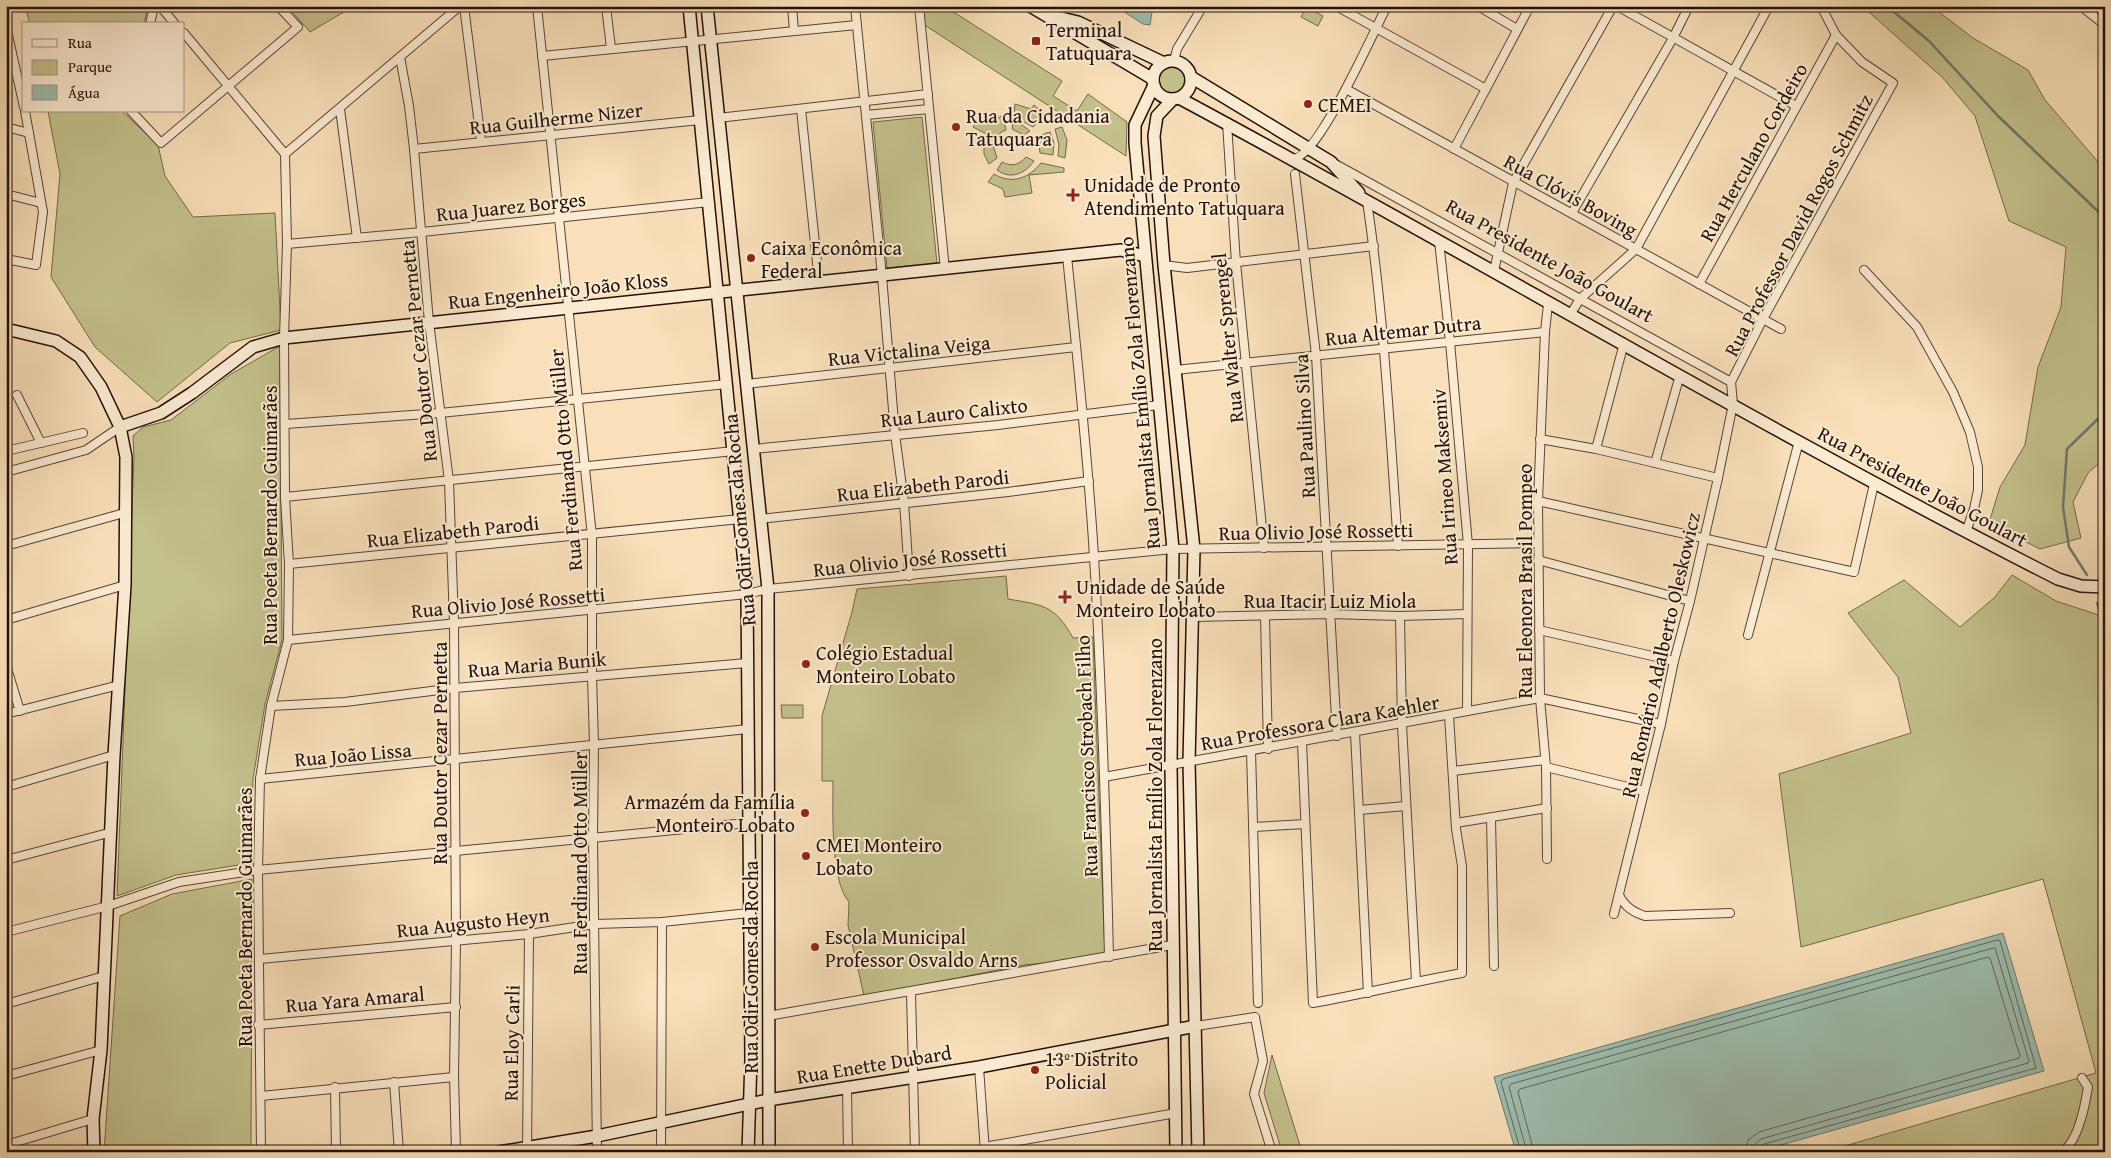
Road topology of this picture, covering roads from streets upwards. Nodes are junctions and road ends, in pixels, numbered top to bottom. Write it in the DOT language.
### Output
graph roads {
  1 [pos="154,6"];
  2 [pos="160,6"];
  3 [pos="278,6"];
  4 [pos="460,6"];
  5 [pos="464,6"];
  6 [pos="537,6"];
  7 [pos="606,6"];
  8 [pos="689,6"];
  9 [pos="707,6"];
  10 [pos="792,6"];
  11 [pos="855,6"];
  12 [pos="918,6"];
  13 [pos="1203,6"];
  14 [pos="1336,6"];
  15 [pos="1387,6"];
  16 [pos="1478,6"];
  17 [pos="1530,6"];
  18 [pos="1615,6"];
  19 [pos="1689,6"];
  20 [pos="1769,6"];
  21 [pos="1821,6"];
  22 [pos="2080,6"];
  23 [pos="1033,9"];
  24 [pos="150,22"];
  25 [pos="174,22"];
  26 [pos="857,25"];
  27 [pos="2105,25"];
  28 [pos="6,26"];
  29 [pos="1375,28"];
  30 [pos="1517,29"];
  31 [pos="794,31"];
  32 [pos="185,34"];
  33 [pos="1836,35"];
  34 [pos="710,38"];
  35 [pos="1673,38"];
  36 [pos="692,40"];
  37 [pos="610,48"];
  38 [pos="542,56"];
  39 [pos="400,57"];
  40 [pos="1169,62"];
  41 [pos="6,66"];
  42 [pos="17,69"];
  43 [pos="1734,71"];
  44 [pos="1191,77"];
  45 [pos="1154,82"];
  46 [pos="229,86"];
  47 [pos="1346,89"];
  48 [pos="1486,89"];
  49 [pos="928,94"];
  50 [pos="22,95"];
  51 [pos="1176,98"];
  52 [pos="865,101"];
  53 [pos="1796,106"];
  54 [pos="340,109"];
  55 [pos="801,109"];
  56 [pos="929,109"];
  57 [pos="25,112"];
  58 [pos="131,112"];
  59 [pos="866,115"];
  60 [pos="718,118"];
  61 [pos="700,120"];
  62 [pos="1227,123"];
  63 [pos="6,127"];
  64 [pos="28,133"];
  65 [pos="550,134"];
  66 [pos="481,142"];
  67 [pos="414,149"];
  68 [pos="1310,149"];
  69 [pos="1454,149"];
  70 [pos="285,154"];
  71 [pos="1288,158"];
  72 [pos="1331,162"];
  73 [pos="1295,174"];
  74 [pos="1513,183"];
  75 [pos="6,194"];
  76 [pos="709,202"];
  77 [pos="1367,202"];
  78 [pos="41,203"];
  79 [pos="1572,213"];
  80 [pos="560,216"];
  81 [pos="422,232"];
  82 [pos="357,238"];
  83 [pos="1439,241"];
  84 [pos="287,244"];
  85 [pos="1374,246"];
  86 [pos="1636,249"];
  87 [pos="1497,253"];
  88 [pos="1305,254"];
  89 [pos="1067,256"];
  90 [pos="1145,256"];
  91 [pos="6,259"];
  92 [pos="1236,263"];
  93 [pos="1164,265"];
  94 [pos="945,270"];
  95 [pos="1494,270"];
  96 [pos="1864,270"];
  97 [pos="882,276"];
  98 [pos="819,282"];
  99 [pos="1699,284"];
  100 [pos="736,291"];
  101 [pos="718,293"];
  102 [pos="1580,299"];
  103 [pos="1548,304"];
  104 [pos="568,308"];
  105 [pos="1169,315"];
  106 [pos="1570,315"];
  107 [pos="1151,318"];
  108 [pos="1763,318"];
  109 [pos="429,322"];
  110 [pos="6,329"];
  111 [pos="1781,329"];
  112 [pos="1545,332"];
  113 [pos="284,338"];
  114 [pos="1450,342"];
  115 [pos="1624,343"];
  116 [pos="1076,347"];
  117 [pos="1384,349"];
  118 [pos="1316,355"];
  119 [pos="1246,362"];
  120 [pos="890,369"];
  121 [pos="1175,370"];
  122 [pos="1680,376"];
  123 [pos="1731,382"];
  124 [pos="727,384"];
  125 [pos="746,384"];
  126 [pos="17,395"];
  127 [pos="578,400"];
  128 [pos="1733,404"];
  129 [pos="1160,405"];
  130 [pos="440,413"];
  131 [pos="1083,413"];
  132 [pos="286,424"];
  133 [pos="120,427"];
  134 [pos="83,433"];
  135 [pos="895,434"];
  136 [pos="1540,439"];
  137 [pos="1799,441"];
  138 [pos="41,443"];
  139 [pos="753,449"];
  140 [pos="1596,449"];
  141 [pos="6,450"];
  142 [pos="734,451"];
  143 [pos="1655,463"];
  144 [pos="586,465"];
  145 [pos="6,472"];
  146 [pos="1718,478"];
  147 [pos="449,481"];
  148 [pos="1089,481"];
  149 [pos="1874,484"];
  150 [pos="285,497"];
  151 [pos="1538,501"];
  152 [pos="904,502"];
  153 [pos="124,513"];
  154 [pos="740,519"];
  155 [pos="760,519"];
  156 [pos="1966,532"];
  157 [pos="592,533"];
  158 [pos="1705,538"];
  159 [pos="1538,543"];
  160 [pos="1468,545"];
  161 [pos="6,546"];
  162 [pos="1398,546"];
  163 [pos="451,548"];
  164 [pos="1264,548"];
  165 [pos="1327,548"];
  166 [pos="1194,549"];
  167 [pos="1173,550"];
  168 [pos="1770,553"];
  169 [pos="1094,557"];
  170 [pos="1538,560"];
  171 [pos="289,564"];
  172 [pos="909,576"];
  173 [pos="125,585"];
  174 [pos="2103,585"];
  175 [pos="768,589"];
  176 [pos="747,594"];
  177 [pos="1690,601"];
  178 [pos="593,610"];
  179 [pos="1329,614"];
  180 [pos="1467,614"];
  181 [pos="1265,616"];
  182 [pos="1400,616"];
  183 [pos="1193,618"];
  184 [pos="6,620"];
  185 [pos="454,622"];
  186 [pos="1539,630"];
  187 [pos="1748,635"];
  188 [pos="288,640"];
  189 [pos="1674,661"];
  190 [pos="747,662"];
  191 [pos="6,664"];
  192 [pos="592,676"];
  193 [pos="119,685"];
  194 [pos="455,688"];
  195 [pos="1540,698"];
  196 [pos="271,706"];
  197 [pos="20,711"];
  198 [pos="1467,711"];
  199 [pos="6,714"];
  200 [pos="1449,715"];
  201 [pos="1662,724"];
  202 [pos="1402,725"];
  203 [pos="748,729"];
  204 [pos="1355,733"];
  205 [pos="1336,736"];
  206 [pos="1302,742"];
  207 [pos="594,744"];
  208 [pos="1268,748"];
  209 [pos="1251,752"];
  210 [pos="114,755"];
  211 [pos="455,760"];
  212 [pos="1189,762"];
  213 [pos="1546,764"];
  214 [pos="1171,766"];
  215 [pos="1453,771"];
  216 [pos="1104,777"];
  217 [pos="260,779"];
  218 [pos="6,787"];
  219 [pos="1644,791"];
  220 [pos="1406,806"];
  221 [pos="1547,808"];
  222 [pos="1359,810"];
  223 [pos="1491,818"];
  224 [pos="768,821"];
  225 [pos="749,822"];
  226 [pos="1456,823"];
  227 [pos="1305,824"];
  228 [pos="1253,827"];
  229 [pos="112,832"];
  230 [pos="593,837"];
  231 [pos="455,850"];
  232 [pos="1547,859"];
  233 [pos="6,860"];
  234 [pos="258,870"];
  235 [pos="1619,895"];
  236 [pos="108,906"];
  237 [pos="749,913"];
  238 [pos="1730,913"];
  239 [pos="1614,914"];
  240 [pos="662,922"];
  241 [pos="595,924"];
  242 [pos="6,932"];
  243 [pos="529,934"];
  244 [pos="456,941"];
  245 [pos="1172,945"];
  246 [pos="1109,957"];
  247 [pos="260,960"];
  248 [pos="1494,966"];
  249 [pos="104,976"];
  250 [pos="1416,981"];
  251 [pos="911,993"];
  252 [pos="1368,993"];
  253 [pos="1258,1003"];
  254 [pos="6,1004"];
  255 [pos="456,1006"];
  256 [pos="768,1016"];
  257 [pos="258,1025"];
  258 [pos="1196,1026"];
  259 [pos="1175,1031"];
  260 [pos="101,1050"];
  261 [pos="979,1067"];
  262 [pos="6,1076"];
  263 [pos="454,1077"];
  264 [pos="912,1078"];
  265 [pos="2082,1078"];
  266 [pos="394,1082"];
  267 [pos="335,1087"];
  268 [pos="847,1088"];
  269 [pos="261,1096"];
  270 [pos="768,1100"];
  271 [pos="748,1104"];
  272 [pos="1176,1113"];
  273 [pos="93,1119"];
  274 [pos="660,1122"];
  275 [pos="597,1136"];
  276 [pos="6,1145"];
  277 [pos="526,1150"];
  278 [pos="985,1150"];
  279 [pos="94,1152"];
  280 [pos="261,1152"];
  281 [pos="336,1152"];
  282 [pos="399,1152"];
  283 [pos="456,1152"];
  284 [pos="499,1152"];
  285 [pos="597,1152"];
  286 [pos="661,1152"];
  287 [pos="748,1152"];
  288 [pos="769,1152"];
  289 [pos="848,1152"];
  290 [pos="915,1152"];
  291 [pos="1176,1152"];
  292 [pos="1198,1152"];
  293 [pos="1272,1152"];
  294 [pos="2062,1152"];
  1 -- 24 [label="street"];
  2 -- 25 [label="street"];
  3 -- 46 [label="street"];
  4 -- 39 [label="street"];
  5 -- 66 [label="street"];
  6 -- 38 [label="street, Rua Ferdinand Otto Müller"];
  7 -- 37 [label="street"];
  8 -- 36 [label="street, Rua Odir Gomes da Rocha"];
  9 -- 34 [label="street, Rua Odir Gomes da Rocha"];
  10 -- 31 [label="street"];
  11 -- 26 [label="street"];
  12 -- 49 [label="street"];
  13 -- 40 [label="street"];
  14 -- 29 [label="street"];
  15 -- 29 [label="street"];
  16 -- 30 [label="street"];
  17 -- 30 [label="street"];
  18 -- 35 [label="street"];
  18 -- 74 [label="street"];
  19 -- 35 [label="street"];
  20 -- 43 [label="street"];
  21 -- 33 [label="street"];
  22 -- 27 [label="street"];
  23 -- 40 [label="street, Rua Presidente João Goulart"];
  23 -- 45 [label="street, Rua Presidente João Goulart"];
  26 -- 31 [label="street"];
  26 -- 52 [label="street"];
  28 -- 42 [label="street"];
  29 -- 47 [label="street"];
  29 -- 48 [label="street"];
  30 -- 48 [label="street"];
  31 -- 34 [label="street"];
  32 -- 46 [label="street"];
  33 -- 53 [label="street, Rua Herculano Cordeiro"];
  33 -- 108 [label="street, Rua Professor David Rogos Schmitz"];
  34 -- 36 [label="street"];
  34 -- 60 [label="street, Rua Odir Gomes da Rocha"];
  35 -- 43 [label="street"];
  35 -- 79 [label="street"];
  36 -- 37 [label="street"];
  36 -- 61 [label="street, Rua Odir Gomes da Rocha"];
  37 -- 38 [label="street"];
  38 -- 65 [label="street, Rua Ferdinand Otto Müller"];
  39 -- 54 [label="street"];
  39 -- 67 [label="street, Rua Doutor Cezar Pernetta"];
  40 -- 44 [label="street, Rua Presidente João Goulart"];
  40 -- 45 [label="street"];
  41 -- 42 [label="street"];
  42 -- 50 [label="street"];
  43 -- 53 [label="street"];
  43 -- 86 [label="street"];
  44 -- 51 [label="street"];
  44 -- 68 [label="street, Rua Presidente João Goulart"];
  45 -- 51 [label="street, Rua Presidente João Goulart"];
  45 -- 90 [label="street, Rua Jornalista Emílio Zola Florenzano"];
  46 -- 58 [label="street"];
  46 -- 70 [label="street"];
  47 -- 68 [label="street"];
  47 -- 69 [label="street, Rua Clóvis Boving"];
  48 -- 69 [label="street"];
  49 -- 52 [label="street"];
  49 -- 56 [label="street"];
  51 -- 62 [label="street, Rua Presidente João Goulart"];
  51 -- 93 [label="street, Rua Jornalista Emílio Zola Florenzano"];
  52 -- 55 [label="street"];
  52 -- 59 [label="street"];
  53 -- 99 [label="street, Rua Herculano Cordeiro"];
  54 -- 70 [label="street"];
  54 -- 82 [label="street"];
  55 -- 60 [label="street"];
  55 -- 98 [label="street"];
  56 -- 59 [label="street"];
  56 -- 94 [label="street"];
  57 -- 64 [label="street"];
  59 -- 97 [label="street"];
  60 -- 100 [label="street, Rua Odir Gomes da Rocha"];
  61 -- 65 [label="street, Rua Guilherme Nizer"];
  61 -- 76 [label="street, Rua Odir Gomes da Rocha"];
  62 -- 71 [label="street, Rua Presidente João Goulart"];
  62 -- 92 [label="street, Rua Walter Sprengel"];
  63 -- 64 [label="street"];
  64 -- 78 [label="street"];
  65 -- 66 [label="street, Rua Guilherme Nizer"];
  65 -- 80 [label="street, Rua Ferdinand Otto Müller"];
  66 -- 67 [label="street, Rua Guilherme Nizer"];
  67 -- 81 [label="street, Rua Doutor Cezar Pernetta"];
  68 -- 71 [label="street"];
  68 -- 72 [label="street, Rua Presidente João Goulart"];
  69 -- 74 [label="street, Rua Clóvis Boving"];
  70 -- 84 [label="street, Rua Poeta Bernardo Guimarães"];
  71 -- 77 [label="street, Rua Presidente João Goulart"];
  72 -- 77 [label="street, Rua Presidente João Goulart"];
  72 -- 87 [label="street, Rua Presidente João Goulart"];
  73 -- 88 [label="street, Rua Paulino Silva"];
  74 -- 79 [label="street, Rua Clóvis Boving"];
  74 -- 87 [label="street"];
  75 -- 78 [label="street"];
  76 -- 80 [label="street, Rua Juarez Borges"];
  76 -- 101 [label="street, Rua Odir Gomes da Rocha"];
  77 -- 83 [label="street, Rua Presidente João Goulart"];
  77 -- 85 [label="street"];
  78 -- 91 [label="street"];
  79 -- 86 [label="street, Rua Clóvis Boving"];
  80 -- 81 [label="street, Rua Juarez Borges"];
  80 -- 104 [label="street, Rua Ferdinand Otto Müller"];
  81 -- 82 [label="street, Rua Juarez Borges"];
  81 -- 109 [label="street, Rua Doutor Cezar Pernetta"];
  82 -- 84 [label="street, Rua Juarez Borges"];
  83 -- 95 [label="street, Rua Presidente João Goulart"];
  83 -- 114 [label="street, Rua Irineo Maksemiv"];
  84 -- 113 [label="street, Rua Poeta Bernardo Guimarães"];
  85 -- 88 [label="street"];
  85 -- 117 [label="street"];
  86 -- 99 [label="street, Rua Clóvis Boving"];
  86 -- 102 [label="street"];
  87 -- 95 [label="street"];
  87 -- 102 [label="street, Rua Presidente João Goulart"];
  88 -- 92 [label="street"];
  88 -- 118 [label="street, Rua Paulino Silva"];
  89 -- 90 [label="street, Rua Engenheiro João Kloss"];
  89 -- 94 [label="street, Rua Engenheiro João Kloss"];
  89 -- 116 [label="street, Rua Francisco Strobach Filho"];
  90 -- 107 [label="street, Rua Jornalista Emílio Zola Florenzano"];
  92 -- 93 [label="street"];
  92 -- 119 [label="street, Rua Walter Sprengel"];
  93 -- 105 [label="street, Rua Jornalista Emílio Zola Florenzano"];
  94 -- 97 [label="street, Rua Engenheiro João Kloss"];
  95 -- 103 [label="street, Rua Presidente João Goulart"];
  96 -- 156 [label="street"];
  97 -- 98 [label="street, Rua Engenheiro João Kloss"];
  97 -- 120 [label="street"];
  98 -- 100 [label="street, Rua Engenheiro João Kloss"];
  99 -- 108 [label="street, Rua Clóvis Boving"];
  100 -- 101 [label="street, Rua Engenheiro João Kloss"];
  100 -- 125 [label="street, Rua Odir Gomes da Rocha"];
  101 -- 104 [label="street, Rua Engenheiro João Kloss"];
  101 -- 124 [label="street, Rua Odir Gomes da Rocha"];
  102 -- 106 [label="street"];
  102 -- 123 [label="street, Rua Presidente João Goulart"];
  103 -- 106 [label="street, Rua Presidente João Goulart"];
  103 -- 112 [label="street, Rua Eleonora Brasil Pompeo"];
  104 -- 109 [label="street, Rua Engenheiro João Kloss"];
  104 -- 127 [label="street, Rua Ferdinand Otto Müller"];
  105 -- 107 [label="street"];
  105 -- 121 [label="street, Rua Jornalista Emílio Zola Florenzano"];
  106 -- 115 [label="street, Rua Presidente João Goulart"];
  107 -- 129 [label="street, Rua Jornalista Emílio Zola Florenzano"];
  108 -- 111 [label="street, Rua Clóvis Boving"];
  108 -- 123 [label="street, Rua Professor David Rogos Schmitz"];
  109 -- 113 [label="street, Rua Engenheiro João Kloss"];
  109 -- 130 [label="street, Rua Doutor Cezar Pernetta"];
  110 -- 133 [label="street"];
  112 -- 114 [label="street, Rua Altemar Dutra"];
  112 -- 136 [label="street, Rua Eleonora Brasil Pompeo"];
  113 -- 132 [label="street, Rua Poeta Bernardo Guimarães"];
  113 -- 133 [label="street, Rua Engenheiro João Kloss"];
  114 -- 117 [label="street, Rua Altemar Dutra"];
  114 -- 160 [label="street, Rua Irineo Maksemiv"];
  115 -- 122 [label="street, Rua Presidente João Goulart"];
  115 -- 140 [label="street"];
  116 -- 120 [label="street, Rua Victalina Veiga"];
  116 -- 131 [label="street, Rua Francisco Strobach Filho"];
  117 -- 118 [label="street, Rua Altemar Dutra"];
  117 -- 162 [label="street"];
  118 -- 119 [label="street, Rua Altemar Dutra"];
  118 -- 165 [label="street, Rua Paulino Silva"];
  119 -- 121 [label="street, Rua Altemar Dutra"];
  119 -- 164 [label="street, Rua Walter Sprengel"];
  120 -- 125 [label="street, Rua Victalina Veiga"];
  120 -- 135 [label="street"];
  121 -- 166 [label="street, Rua Jornalista Emílio Zola Florenzano"];
  122 -- 128 [label="street, Rua Presidente João Goulart"];
  122 -- 143 [label="street"];
  123 -- 128 [label="street"];
  124 -- 127 [label="street"];
  124 -- 142 [label="street, Rua Odir Gomes da Rocha"];
  125 -- 139 [label="street, Rua Odir Gomes da Rocha"];
  126 -- 138 [label="street"];
  127 -- 130 [label="street"];
  127 -- 144 [label="street, Rua Ferdinand Otto Müller"];
  128 -- 137 [label="street, Rua Presidente João Goulart"];
  128 -- 146 [label="street, Rua Romário Adalberto Oleskowicz"];
  129 -- 131 [label="street, Rua Lauro Calixto"];
  129 -- 167 [label="street, Rua Jornalista Emílio Zola Florenzano"];
  130 -- 132 [label="street"];
  130 -- 147 [label="street, Rua Doutor Cezar Pernetta"];
  131 -- 135 [label="street, Rua Lauro Calixto"];
  131 -- 148 [label="street, Rua Francisco Strobach Filho"];
  132 -- 150 [label="street, Rua Poeta Bernardo Guimarães"];
  133 -- 145 [label="street, Rua Engenheiro João Kloss"];
  133 -- 153 [label="street"];
  134 -- 138 [label="street"];
  135 -- 139 [label="street, Rua Lauro Calixto"];
  135 -- 152 [label="street"];
  136 -- 140 [label="street"];
  136 -- 151 [label="street, Rua Eleonora Brasil Pompeo"];
  137 -- 149 [label="street, Rua Presidente João Goulart"];
  137 -- 168 [label="street"];
  138 -- 141 [label="street"];
  139 -- 155 [label="street, Rua Odir Gomes da Rocha"];
  140 -- 143 [label="street"];
  142 -- 144 [label="street"];
  142 -- 154 [label="street, Rua Odir Gomes da Rocha"];
  143 -- 146 [label="street"];
  144 -- 147 [label="street"];
  144 -- 157 [label="street, Rua Ferdinand Otto Müller"];
  146 -- 158 [label="street, Rua Romário Adalberto Oleskowicz"];
  147 -- 150 [label="street"];
  147 -- 163 [label="street, Rua Doutor Cezar Pernetta"];
  148 -- 152 [label="street, Rua Elizabeth Parodi"];
  148 -- 169 [label="street, Rua Francisco Strobach Filho"];
  149 -- 156 [label="street, Rua Presidente João Goulart"];
  149 -- 168 [label="street"];
  150 -- 171 [label="street, Rua Poeta Bernardo Guimarães"];
  151 -- 158 [label="street"];
  151 -- 159 [label="street, Rua Eleonora Brasil Pompeo"];
  152 -- 155 [label="street, Rua Elizabeth Parodi"];
  152 -- 172 [label="street"];
  153 -- 161 [label="street"];
  153 -- 173 [label="street"];
  154 -- 157 [label="street, Rua Elizabeth Parodi"];
  154 -- 176 [label="street, Rua Odir Gomes da Rocha"];
  155 -- 175 [label="street, Rua Odir Gomes da Rocha"];
  156 -- 174 [label="street, Rua Presidente João Goulart"];
  157 -- 163 [label="street, Rua Elizabeth Parodi"];
  157 -- 178 [label="street, Rua Ferdinand Otto Müller"];
  158 -- 168 [label="street"];
  158 -- 177 [label="street, Rua Romário Adalberto Oleskowicz"];
  159 -- 160 [label="street, Rua Olivio José Rossetti"];
  159 -- 170 [label="street, Rua Eleonora Brasil Pompeo"];
  160 -- 162 [label="street, Rua Olivio José Rossetti"];
  160 -- 180 [label="street, Rua Irineo Maksemiv"];
  162 -- 165 [label="street, Rua Olivio José Rossetti"];
  163 -- 171 [label="street, Rua Elizabeth Parodi"];
  163 -- 185 [label="street, Rua Doutor Cezar Pernetta"];
  164 -- 165 [label="street, Rua Olivio José Rossetti"];
  164 -- 166 [label="street, Rua Olivio José Rossetti"];
  165 -- 179 [label="street, Rua Paulino Silva"];
  166 -- 167 [label="street, Rua Olivio José Rossetti"];
  166 -- 183 [label="street, Rua Jornalista Emílio Zola Florenzano"];
  167 -- 169 [label="street, Rua Olivio José Rossetti"];
  167 -- 214 [label="street, Rua Jornalista Emílio Zola Florenzano"];
  168 -- 187 [label="street"];
  169 -- 172 [label="street, Rua Olivio José Rossetti"];
  169 -- 216 [label="street, Rua Francisco Strobach Filho"];
  170 -- 177 [label="street"];
  170 -- 186 [label="street, Rua Eleonora Brasil Pompeo"];
  171 -- 188 [label="street, Rua Poeta Bernardo Guimarães"];
  172 -- 175 [label="street, Rua Olivio José Rossetti"];
  173 -- 184 [label="street"];
  173 -- 193 [label="street"];
  175 -- 176 [label="street, Rua Olivio José Rossetti"];
  175 -- 224 [label="street, Rua Odir Gomes da Rocha"];
  176 -- 178 [label="street, Rua Olivio José Rossetti"];
  176 -- 190 [label="street, Rua Odir Gomes da Rocha"];
  177 -- 189 [label="street, Rua Romário Adalberto Oleskowicz"];
  178 -- 185 [label="street, Rua Olivio José Rossetti"];
  178 -- 192 [label="street, Rua Ferdinand Otto Müller"];
  179 -- 181 [label="street, Rua Itacir Luiz Miola"];
  179 -- 182 [label="street, Rua Itacir Luiz Miola"];
  179 -- 205 [label="street, Rua Paulino Silva"];
  180 -- 182 [label="street, Rua Itacir Luiz Miola"];
  180 -- 198 [label="street, Rua Irineo Maksemiv"];
  181 -- 183 [label="street, Rua Itacir Luiz Miola"];
  181 -- 208 [label="street"];
  182 -- 202 [label="street"];
  183 -- 212 [label="street, Rua Jornalista Emílio Zola Florenzano"];
  185 -- 188 [label="street, Rua Olivio José Rossetti"];
  185 -- 194 [label="street, Rua Doutor Cezar Pernetta"];
  186 -- 189 [label="street"];
  186 -- 195 [label="street, Rua Eleonora Brasil Pompeo"];
  188 -- 196 [label="street, Rua Poeta Bernardo Guimarães"];
  189 -- 201 [label="street, Rua Romário Adalberto Oleskowicz"];
  190 -- 192 [label="street, Rua Maria Bunik"];
  190 -- 203 [label="street, Rua Odir Gomes da Rocha"];
  191 -- 197 [label="street"];
  192 -- 194 [label="street, Rua Maria Bunik"];
  192 -- 207 [label="street, Rua Ferdinand Otto Müller"];
  193 -- 197 [label="street"];
  193 -- 210 [label="street"];
  194 -- 196 [label="street, Rua Maria Bunik"];
  194 -- 211 [label="street, Rua Doutor Cezar Pernetta"];
  195 -- 198 [label="street, Rua Professora Clara Kaehler"];
  195 -- 201 [label="street"];
  195 -- 213 [label="street, Rua Eleonora Brasil Pompeo"];
  196 -- 217 [label="street, Rua Poeta Bernardo Guimarães"];
  197 -- 199 [label="street"];
  198 -- 200 [label="street, Rua Professora Clara Kaehler"];
  200 -- 202 [label="street, Rua Professora Clara Kaehler"];
  200 -- 215 [label="street"];
  201 -- 219 [label="street, Rua Romário Adalberto Oleskowicz"];
  202 -- 204 [label="street, Rua Professora Clara Kaehler"];
  202 -- 220 [label="street"];
  203 -- 207 [label="street, Rua João Lissa"];
  203 -- 225 [label="street, Rua Odir Gomes da Rocha"];
  204 -- 205 [label="street, Rua Professora Clara Kaehler"];
  204 -- 222 [label="street"];
  205 -- 206 [label="street, Rua Professora Clara Kaehler"];
  206 -- 208 [label="street, Rua Professora Clara Kaehler"];
  206 -- 227 [label="street"];
  207 -- 211 [label="street, Rua João Lissa"];
  207 -- 230 [label="street, Rua Ferdinand Otto Müller"];
  208 -- 209 [label="street, Rua Professora Clara Kaehler"];
  209 -- 212 [label="street, Rua Professora Clara Kaehler"];
  209 -- 228 [label="street"];
  210 -- 218 [label="street"];
  210 -- 229 [label="street"];
  211 -- 217 [label="street, Rua João Lissa"];
  211 -- 231 [label="street, Rua Doutor Cezar Pernetta"];
  212 -- 214 [label="street, Rua Professora Clara Kaehler"];
  212 -- 258 [label="street, Rua Jornalista Emílio Zola Florenzano"];
  213 -- 215 [label="street"];
  213 -- 219 [label="street"];
  213 -- 221 [label="street, Rua Eleonora Brasil Pompeo"];
  214 -- 216 [label="street, Rua Professora Clara Kaehler"];
  214 -- 245 [label="street, Rua Jornalista Emílio Zola Florenzano"];
  215 -- 226 [label="street"];
  216 -- 246 [label="street, Rua Francisco Strobach Filho"];
  217 -- 234 [label="street, Rua Poeta Bernardo Guimarães"];
  219 -- 235 [label="street, Rua Romário Adalberto Oleskowicz"];
  220 -- 222 [label="street"];
  220 -- 250 [label="street"];
  221 -- 223 [label="street"];
  221 -- 232 [label="street, Rua Eleonora Brasil Pompeo"];
  222 -- 252 [label="street"];
  223 -- 226 [label="street"];
  223 -- 248 [label="street"];
  224 -- 225 [label="street"];
  224 -- 256 [label="street, Rua Odir Gomes da Rocha"];
  225 -- 230 [label="street"];
  225 -- 237 [label="street, Rua Odir Gomes da Rocha"];
  226 -- 250 [label="street"];
  227 -- 228 [label="street"];
  227 -- 252 [label="street"];
  228 -- 253 [label="street"];
  229 -- 233 [label="street"];
  229 -- 236 [label="street"];
  230 -- 231 [label="street"];
  230 -- 241 [label="street, Rua Ferdinand Otto Müller"];
  231 -- 234 [label="street"];
  231 -- 244 [label="street, Rua Doutor Cezar Pernetta"];
  234 -- 236 [label="street"];
  234 -- 247 [label="street, Rua Poeta Bernardo Guimarães"];
  235 -- 238 [label="street"];
  235 -- 239 [label="street, Rua Romário Adalberto Oleskowicz"];
  236 -- 242 [label="street"];
  236 -- 249 [label="street"];
  237 -- 240 [label="street, Rua Augusto Heyn"];
  237 -- 271 [label="street, Rua Odir Gomes da Rocha"];
  240 -- 241 [label="street, Rua Augusto Heyn"];
  240 -- 274 [label="street"];
  241 -- 243 [label="street, Rua Augusto Heyn"];
  241 -- 275 [label="street, Rua Ferdinand Otto Müller"];
  243 -- 244 [label="street, Rua Augusto Heyn"];
  243 -- 277 [label="street, Rua Eloy Carli"];
  244 -- 247 [label="street, Rua Augusto Heyn"];
  244 -- 255 [label="street, Rua Doutor Cezar Pernetta"];
  245 -- 246 [label="street"];
  245 -- 259 [label="street, Rua Jornalista Emílio Zola Florenzano"];
  246 -- 251 [label="street"];
  247 -- 257 [label="street, Rua Poeta Bernardo Guimarães"];
  249 -- 254 [label="street"];
  249 -- 260 [label="street"];
  250 -- 252 [label="street"];
  251 -- 256 [label="street"];
  251 -- 264 [label="street"];
  255 -- 257 [label="street, Rua Yara Amaral"];
  255 -- 263 [label="street, Rua Doutor Cezar Pernetta"];
  256 -- 270 [label="street, Rua Odir Gomes da Rocha"];
  257 -- 269 [label="street, Rua Poeta Bernardo Guimarães"];
  258 -- 259 [label="street, Rua Enette Dubard"];
  258 -- 292 [label="street, Rua Jornalista Emílio Zola Florenzano"];
  258 -- 293 [label="street, Rua Enette Dubard"];
  259 -- 261 [label="street, Rua Enette Dubard"];
  259 -- 272 [label="street, Rua Jornalista Emílio Zola Florenzano"];
  260 -- 262 [label="street"];
  260 -- 273 [label="street"];
  261 -- 264 [label="street, Rua Enette Dubard"];
  261 -- 278 [label="street"];
  263 -- 266 [label="street"];
  263 -- 283 [label="street, Rua Doutor Cezar Pernetta"];
  264 -- 268 [label="street, Rua Enette Dubard"];
  264 -- 290 [label="street"];
  265 -- 294 [label="street"];
  266 -- 267 [label="street"];
  266 -- 282 [label="street"];
  267 -- 269 [label="street"];
  267 -- 281 [label="street"];
  268 -- 270 [label="street, Rua Enette Dubard"];
  268 -- 289 [label="street"];
  269 -- 280 [label="street, Rua Poeta Bernardo Guimarães"];
  270 -- 271 [label="street, Rua Enette Dubard"];
  270 -- 288 [label="street, Rua Odir Gomes da Rocha"];
  271 -- 274 [label="street, Rua Enette Dubard"];
  271 -- 287 [label="street, Rua Odir Gomes da Rocha"];
  272 -- 278 [label="street"];
  272 -- 291 [label="street, Rua Jornalista Emílio Zola Florenzano"];
  273 -- 276 [label="street"];
  273 -- 279 [label="street"];
  274 -- 275 [label="street, Rua Enette Dubard"];
  274 -- 286 [label="street"];
  275 -- 277 [label="street, Rua Enette Dubard"];
  275 -- 285 [label="street, Rua Ferdinand Otto Müller"];
  277 -- 284 [label="street, Rua Enette Dubard"];
}
